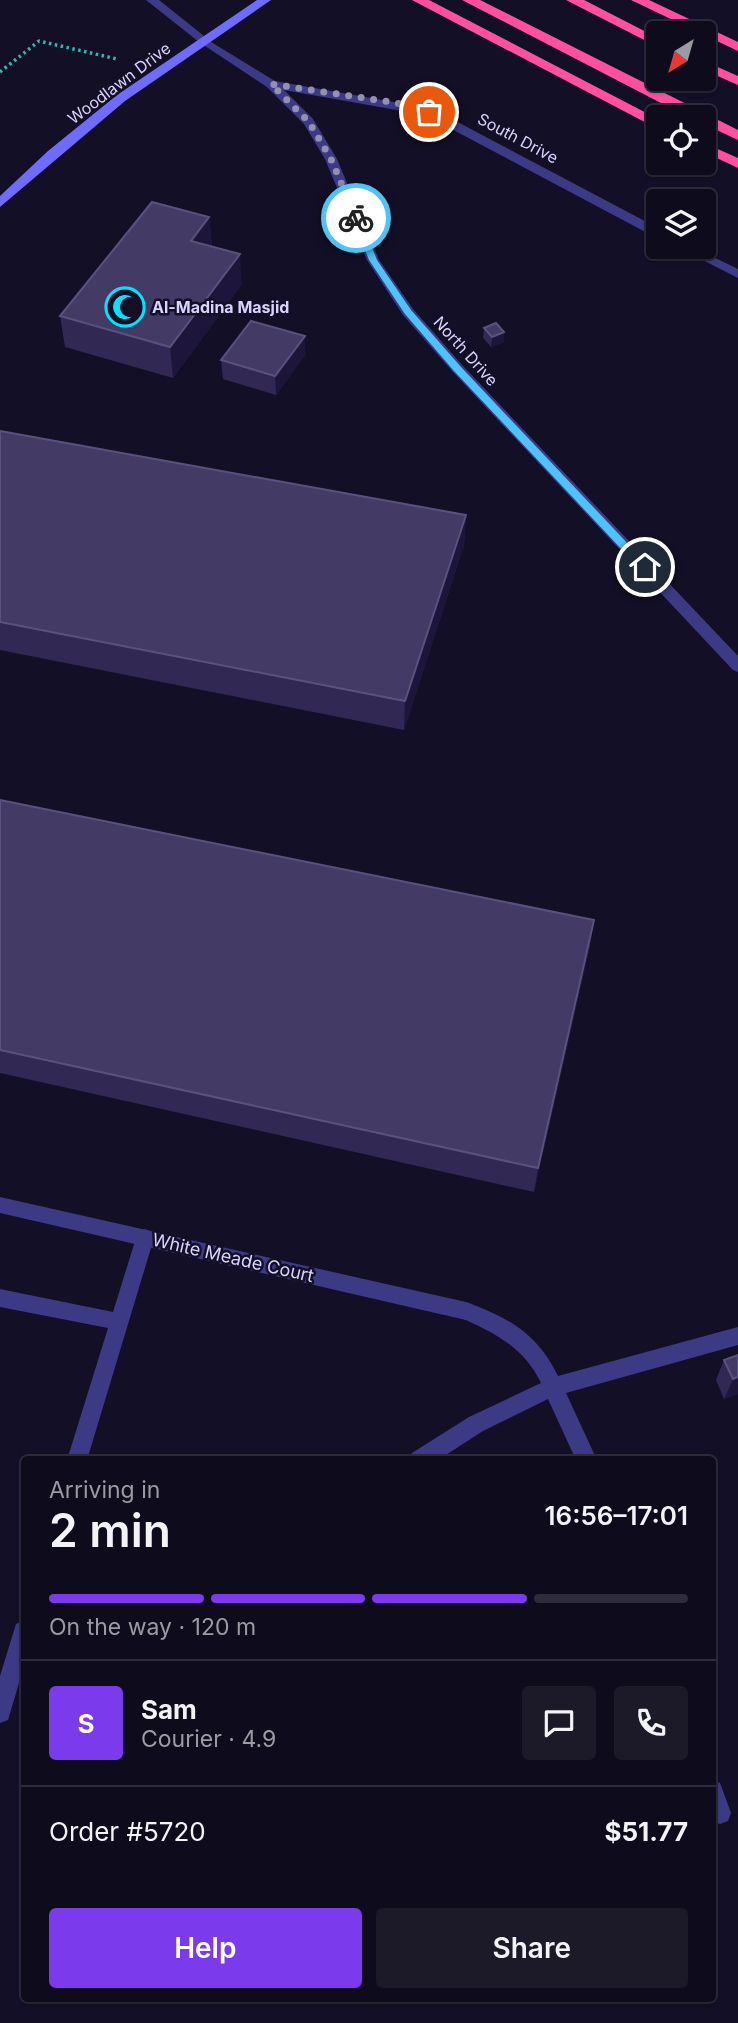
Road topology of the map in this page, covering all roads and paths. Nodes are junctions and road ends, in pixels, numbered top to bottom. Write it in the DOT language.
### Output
graph roads {
  1 [pos="152,0"];
  2 [pos="265,0"];
  3 [pos="419,0"];
  4 [pos="470,0"];
  5 [pos="573,0"];
  6 [pos="638,0"];
  7 [pos="646,37"];
  8 [pos="203,40"];
  9 [pos="738,47"];
  10 [pos="117,59"];
  11 [pos="716,71"];
  12 [pos="0,72"];
  13 [pos="738,81"];
  14 [pos="271,84"];
  15 [pos="676,105"];
  16 [pos="646,119"];
  17 [pos="716,125"];
  18 [pos="738,136"];
  19 [pos="716,153"];
  20 [pos="738,164"];
  21 [pos="0,203"];
  22 [pos="646,227"];
  23 [pos="707,259"];
  24 [pos="738,274"];
  25 [pos="738,666"];
  26 [pos="0,1205"];
  27 [pos="145,1238"];
  28 [pos="3,1303"];
  29 [pos="120,1322"];
  30 [pos="738,1336"];
  31 [pos="552,1387"];
  32 [pos="79,1456"];
  33 [pos="425,1456"];
  34 [pos="585,1456"];
  35 [pos="21,1642"];
  36 [pos="0,1712"];
  37 [pos="716,1802"];
  38 [pos="720,1813"];
  1 -- 8 [label="street, North Drive"];
  2 -- 8 [label="main road, Woodlawn Drive"];
  3 -- 16 [label="highway"];
  4 -- 15 [label="highway"];
  5 -- 7 [label="highway"];
  6 -- 9 [label="highway"];
  8 -- 14 [label="street, North Drive"];
  8 -- 21 [label="main road, Woodlawn Drive"];
  10 -- 12 [label="path"];
  11 -- 13 [label="highway"];
  14 -- 22 [label="street, South Drive"];
  14 -- 25 [label="street, North Drive"];
  17 -- 18 [label="highway"];
  19 -- 20 [label="highway"];
  23 -- 24 [label="street"];
  26 -- 27 [label="street, White Meade Court"];
  27 -- 29 [label="street"];
  27 -- 31 [label="street, White Meade Court"];
  28 -- 29 [label="street"];
  29 -- 32 [label="street"];
  30 -- 31 [label="street"];
  31 -- 33 [label="street"];
  31 -- 34 [label="street, White Meade Court"];
  35 -- 36 [label="street"];
  37 -- 38 [label="street"];
}
